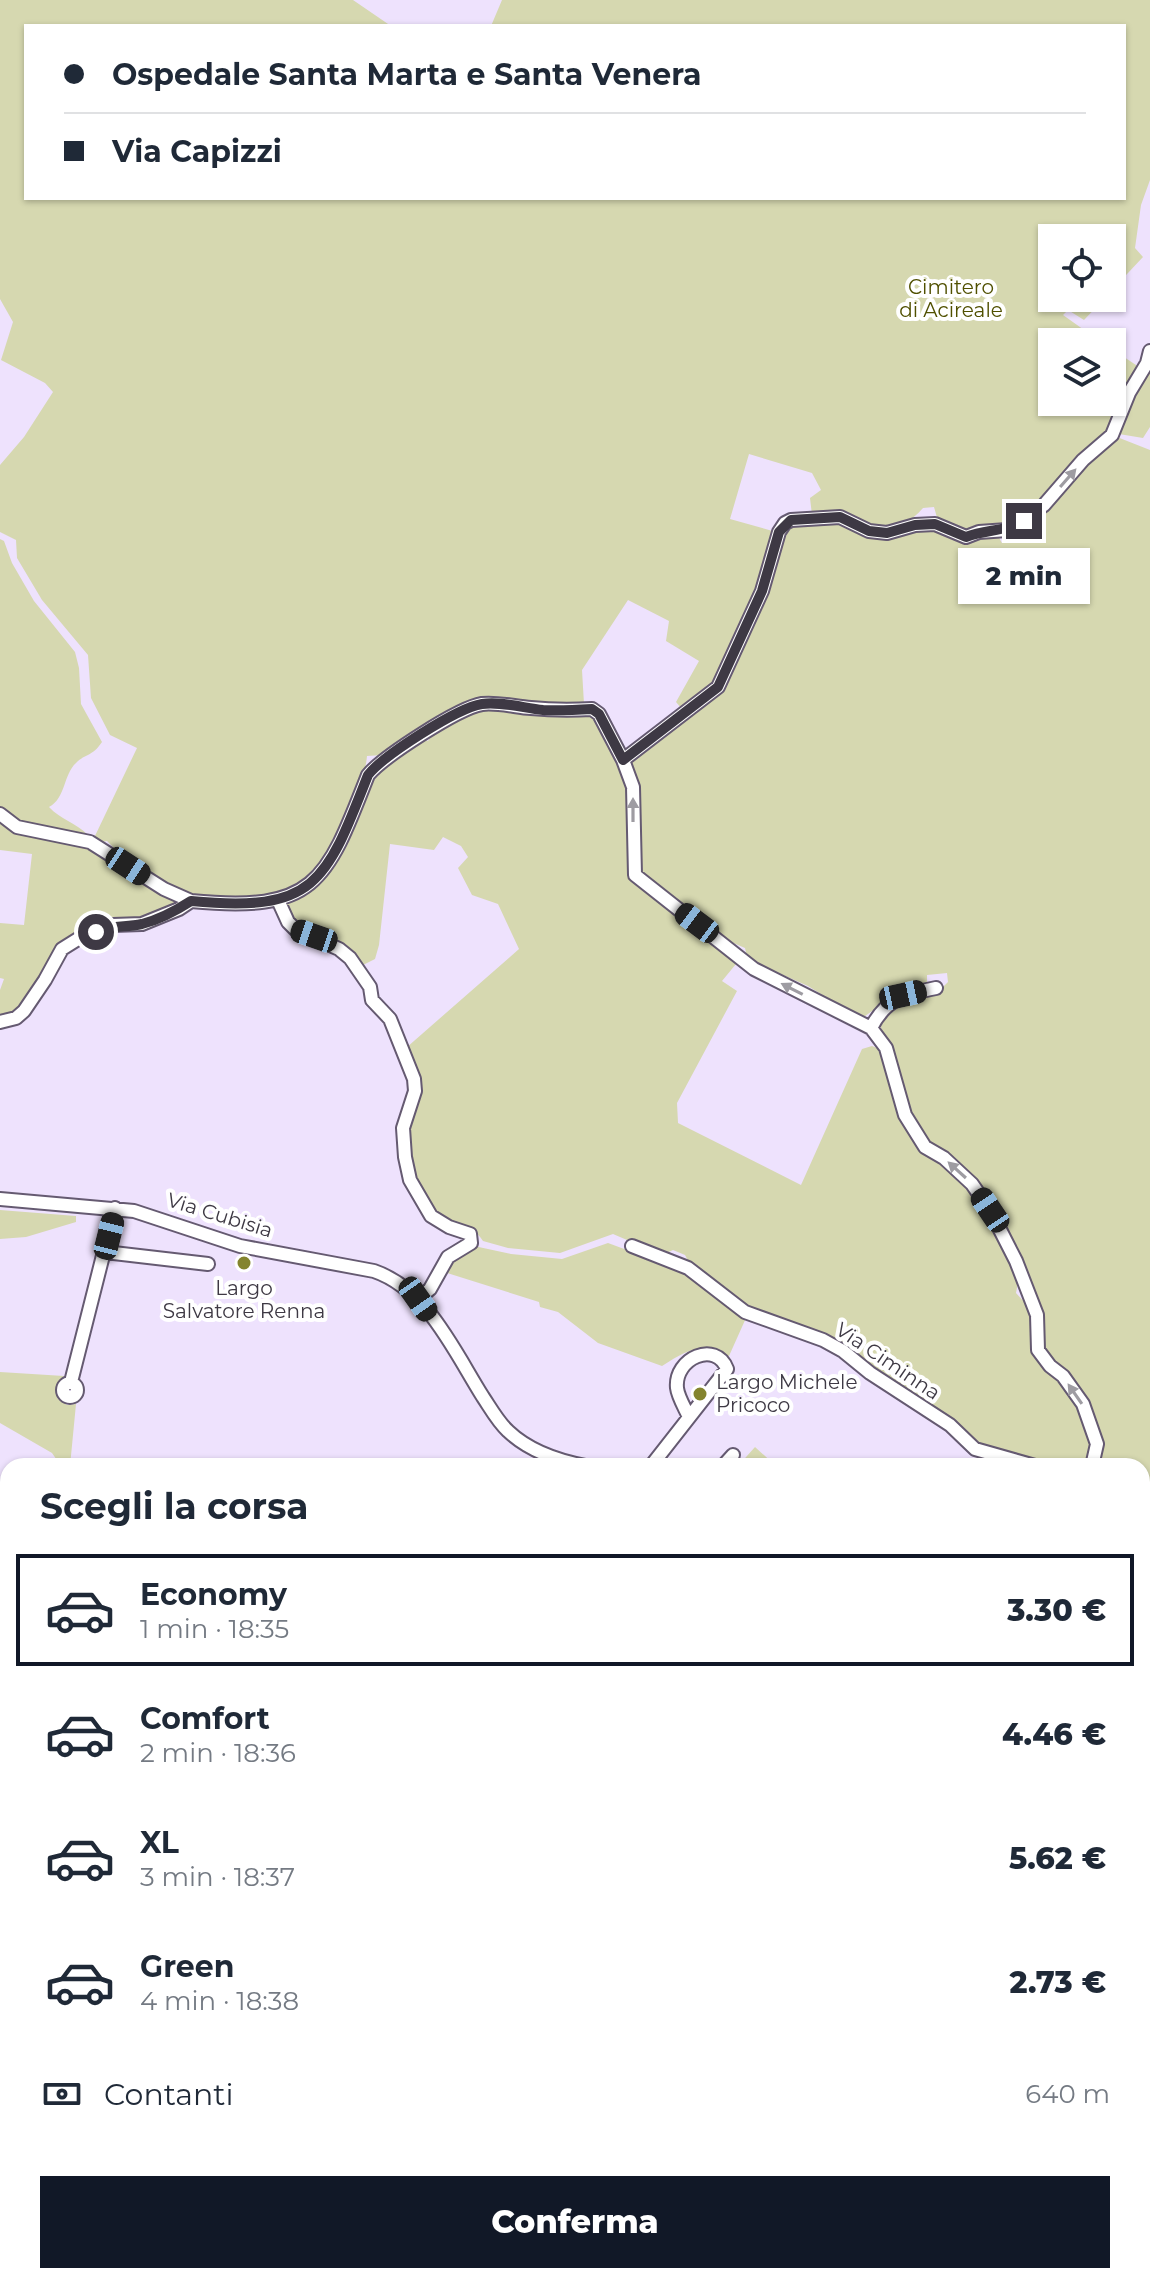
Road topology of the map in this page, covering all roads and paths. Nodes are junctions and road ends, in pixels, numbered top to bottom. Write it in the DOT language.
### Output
graph roads {
  1 [pos="1150,351"];
  2 [pos="623,760"];
  3 [pos="0,814"];
  4 [pos="278,900"];
  5 [pos="191,901"];
  6 [pos="936,988"];
  7 [pos="0,1022"];
  8 [pos="871,1028"];
  9 [pos="0,1199"];
  10 [pos="115,1208"];
  11 [pos="632,1246"];
  12 [pos="105,1252"];
  13 [pos="208,1264"];
  14 [pos="418,1299"];
  15 [pos="71,1382"];
  16 [pos="689,1417"];
  17 [pos="733,1455"];
  18 [pos="552,1458"];
  19 [pos="657,1458"];
  20 [pos="730,1458"];
  21 [pos="1007,1458"];
  22 [pos="1094,1458"];
  2 -- 1 [label="street, one-way"];
  2 -- 4 [label="street"];
  8 -- 2 [label="street, one-way"];
  3 -- 5 [label="street"];
  4 -- 5 [label="street"];
  4 -- 14 [label="street"];
  5 -- 7 [label="street"];
  6 -- 8 [label="street"];
  22 -- 8 [label="street, one-way"];
  9 -- 10 [label="street, Via Cubisia"];
  10 -- 12 [label="street"];
  10 -- 14 [label="street, Via Cubisia"];
  11 -- 21 [label="street, Via Ciminna"];
  12 -- 13 [label="street"];
  12 -- 15 [label="street"];
  14 -- 18 [label="street, Via Cubisia"];
  16 -- 16 [label="street"];
  16 -- 19 [label="street"];
  17 -- 20 [label="street"];
}
